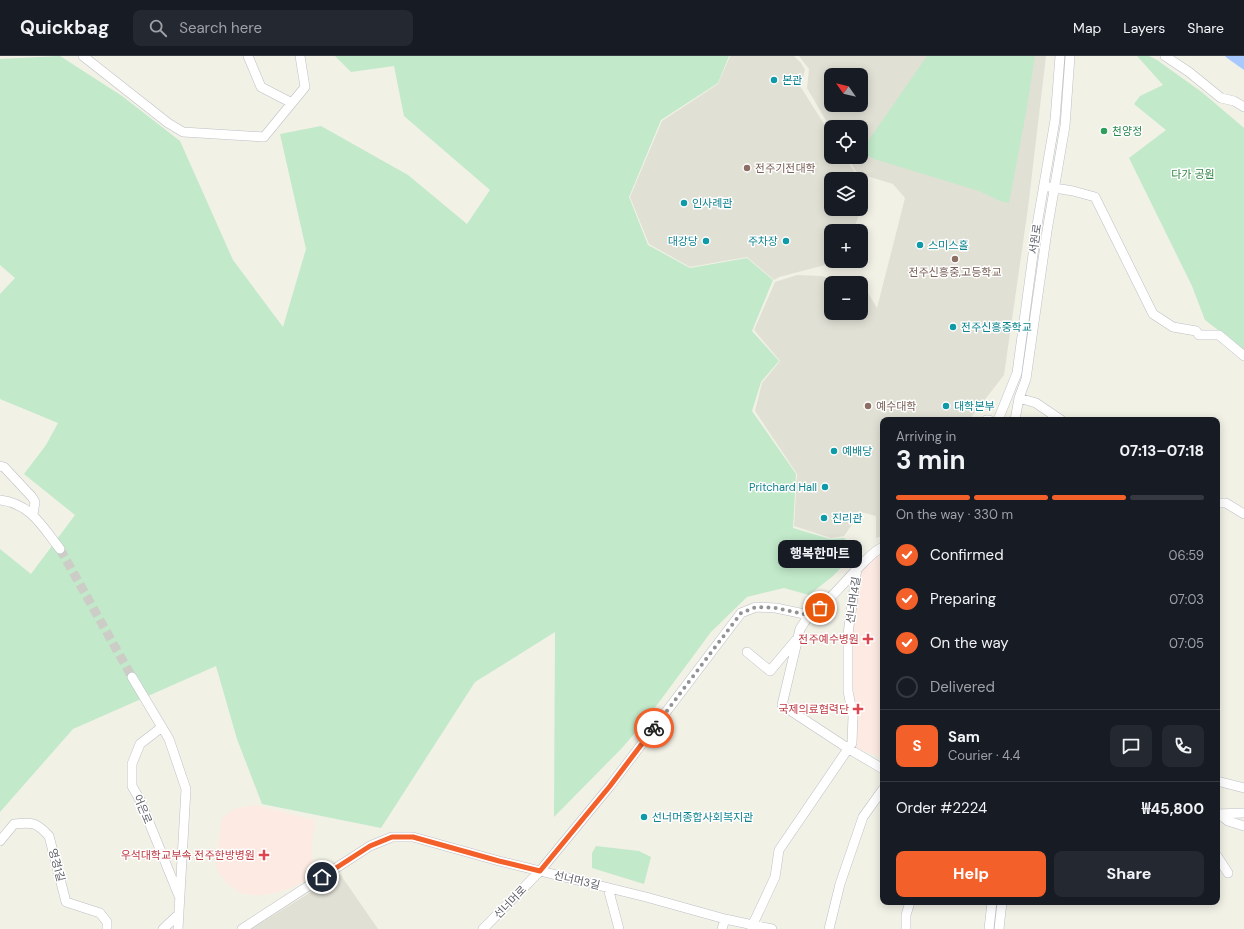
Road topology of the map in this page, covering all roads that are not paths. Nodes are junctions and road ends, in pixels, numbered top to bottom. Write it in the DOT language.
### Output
graph roads {
  1 [pos="83,56"];
  2 [pos="248,56"];
  3 [pos="300,56"];
  4 [pos="1060,56"];
  5 [pos="1070,56"];
  6 [pos="1165,56"];
  7 [pos="292,103"];
  8 [pos="1244,107"];
  9 [pos="1044,187"];
  10 [pos="1054,188"];
  11 [pos="1244,356"];
  12 [pos="1019,398"];
  13 [pos="999,417"];
  14 [pos="1016,417"];
  15 [pos="1057,417"];
  16 [pos="0,466"];
  17 [pos="0,500"];
  18 [pos="1220,503"];
  19 [pos="33,514"];
  20 [pos="1244,514"];
  21 [pos="880,548"];
  22 [pos="60,549"];
  23 [pos="857,568"];
  24 [pos="809,615"];
  25 [pos="798,638"];
  26 [pos="747,652"];
  27 [pos="132,677"];
  28 [pos="162,727"];
  29 [pos="849,749"];
  30 [pos="880,766"];
  31 [pos="1220,781"];
  32 [pos="1244,788"];
  33 [pos="880,794"];
  34 [pos="1244,813"];
  35 [pos="1220,814"];
  36 [pos="1220,815"];
  37 [pos="1244,826"];
  38 [pos="0,841"];
  39 [pos="1220,861"];
  40 [pos="540,871"];
  41 [pos="1228,873"];
  42 [pos="608,888"];
  43 [pos="180,898"];
  44 [pos="909,905"];
  45 [pos="992,905"];
  46 [pos="1002,905"];
  47 [pos="179,914"];
  48 [pos="725,919"];
  49 [pos="752,927"];
  50 [pos="107,929"];
  51 [pos="163,929"];
  52 [pos="178,929"];
  53 [pos="242,929"];
  54 [pos="484,929"];
  55 [pos="619,929"];
  56 [pos="722,929"];
  57 [pos="772,929"];
  58 [pos="829,929"];
  59 [pos="906,929"];
  60 [pos="989,929"];
  61 [pos="999,929"];
  1 -- 7 [label="street"];
  2 -- 7 [label="street"];
  3 -- 7 [label="street"];
  4 -- 9 [label="street, 서원로"];
  5 -- 10 [label="street, 서원로"];
  6 -- 8 [label="street"];
  9 -- 10 [label="street"];
  9 -- 13 [label="street, 서원로"];
  10 -- 11 [label="street"];
  10 -- 12 [label="street, 서원로"];
  12 -- 14 [label="street, 서원로"];
  12 -- 15 [label="street"];
  16 -- 19 [label="street"];
  17 -- 19 [label="street"];
  18 -- 20 [label="street"];
  19 -- 22 [label="street"];
  21 -- 23 [label="street"];
  23 -- 24 [label="street"];
  23 -- 29 [label="street, 선너머4길"];
  24 -- 25 [label="street"];
  24 -- 40 [label="street, 선너머로"];
  25 -- 26 [label="street"];
  25 -- 29 [label="street"];
  27 -- 28 [label="street, 어은로"];
  28 -- 43 [label="street, 어은로"];
  28 -- 43 [label="street, 어은로"];
  29 -- 30 [label="street"];
  29 -- 49 [label="street, 선너머4길"];
  31 -- 32 [label="street"];
  33 -- 58 [label="street"];
  34 -- 35 [label="street"];
  36 -- 37 [label="street"];
  38 -- 50 [label="street, 영경1길"];
  39 -- 41 [label="street"];
  40 -- 42 [label="street, 선너머3길"];
  40 -- 53 [label="street, 선너머3길"];
  40 -- 54 [label="street, 선너머로"];
  42 -- 48 [label="street, 선너머3길"];
  42 -- 55 [label="street, 선너머3길"];
  43 -- 47 [label="street, 어은로"];
  44 -- 59 [label="street"];
  45 -- 60 [label="street"];
  46 -- 61 [label="street"];
  47 -- 51 [label="street"];
  47 -- 52 [label="street, 어은로"];
  48 -- 49 [label="street, 선너머3길"];
  48 -- 56 [label="street"];
  49 -- 57 [label="street, 선너머3길"];
}
